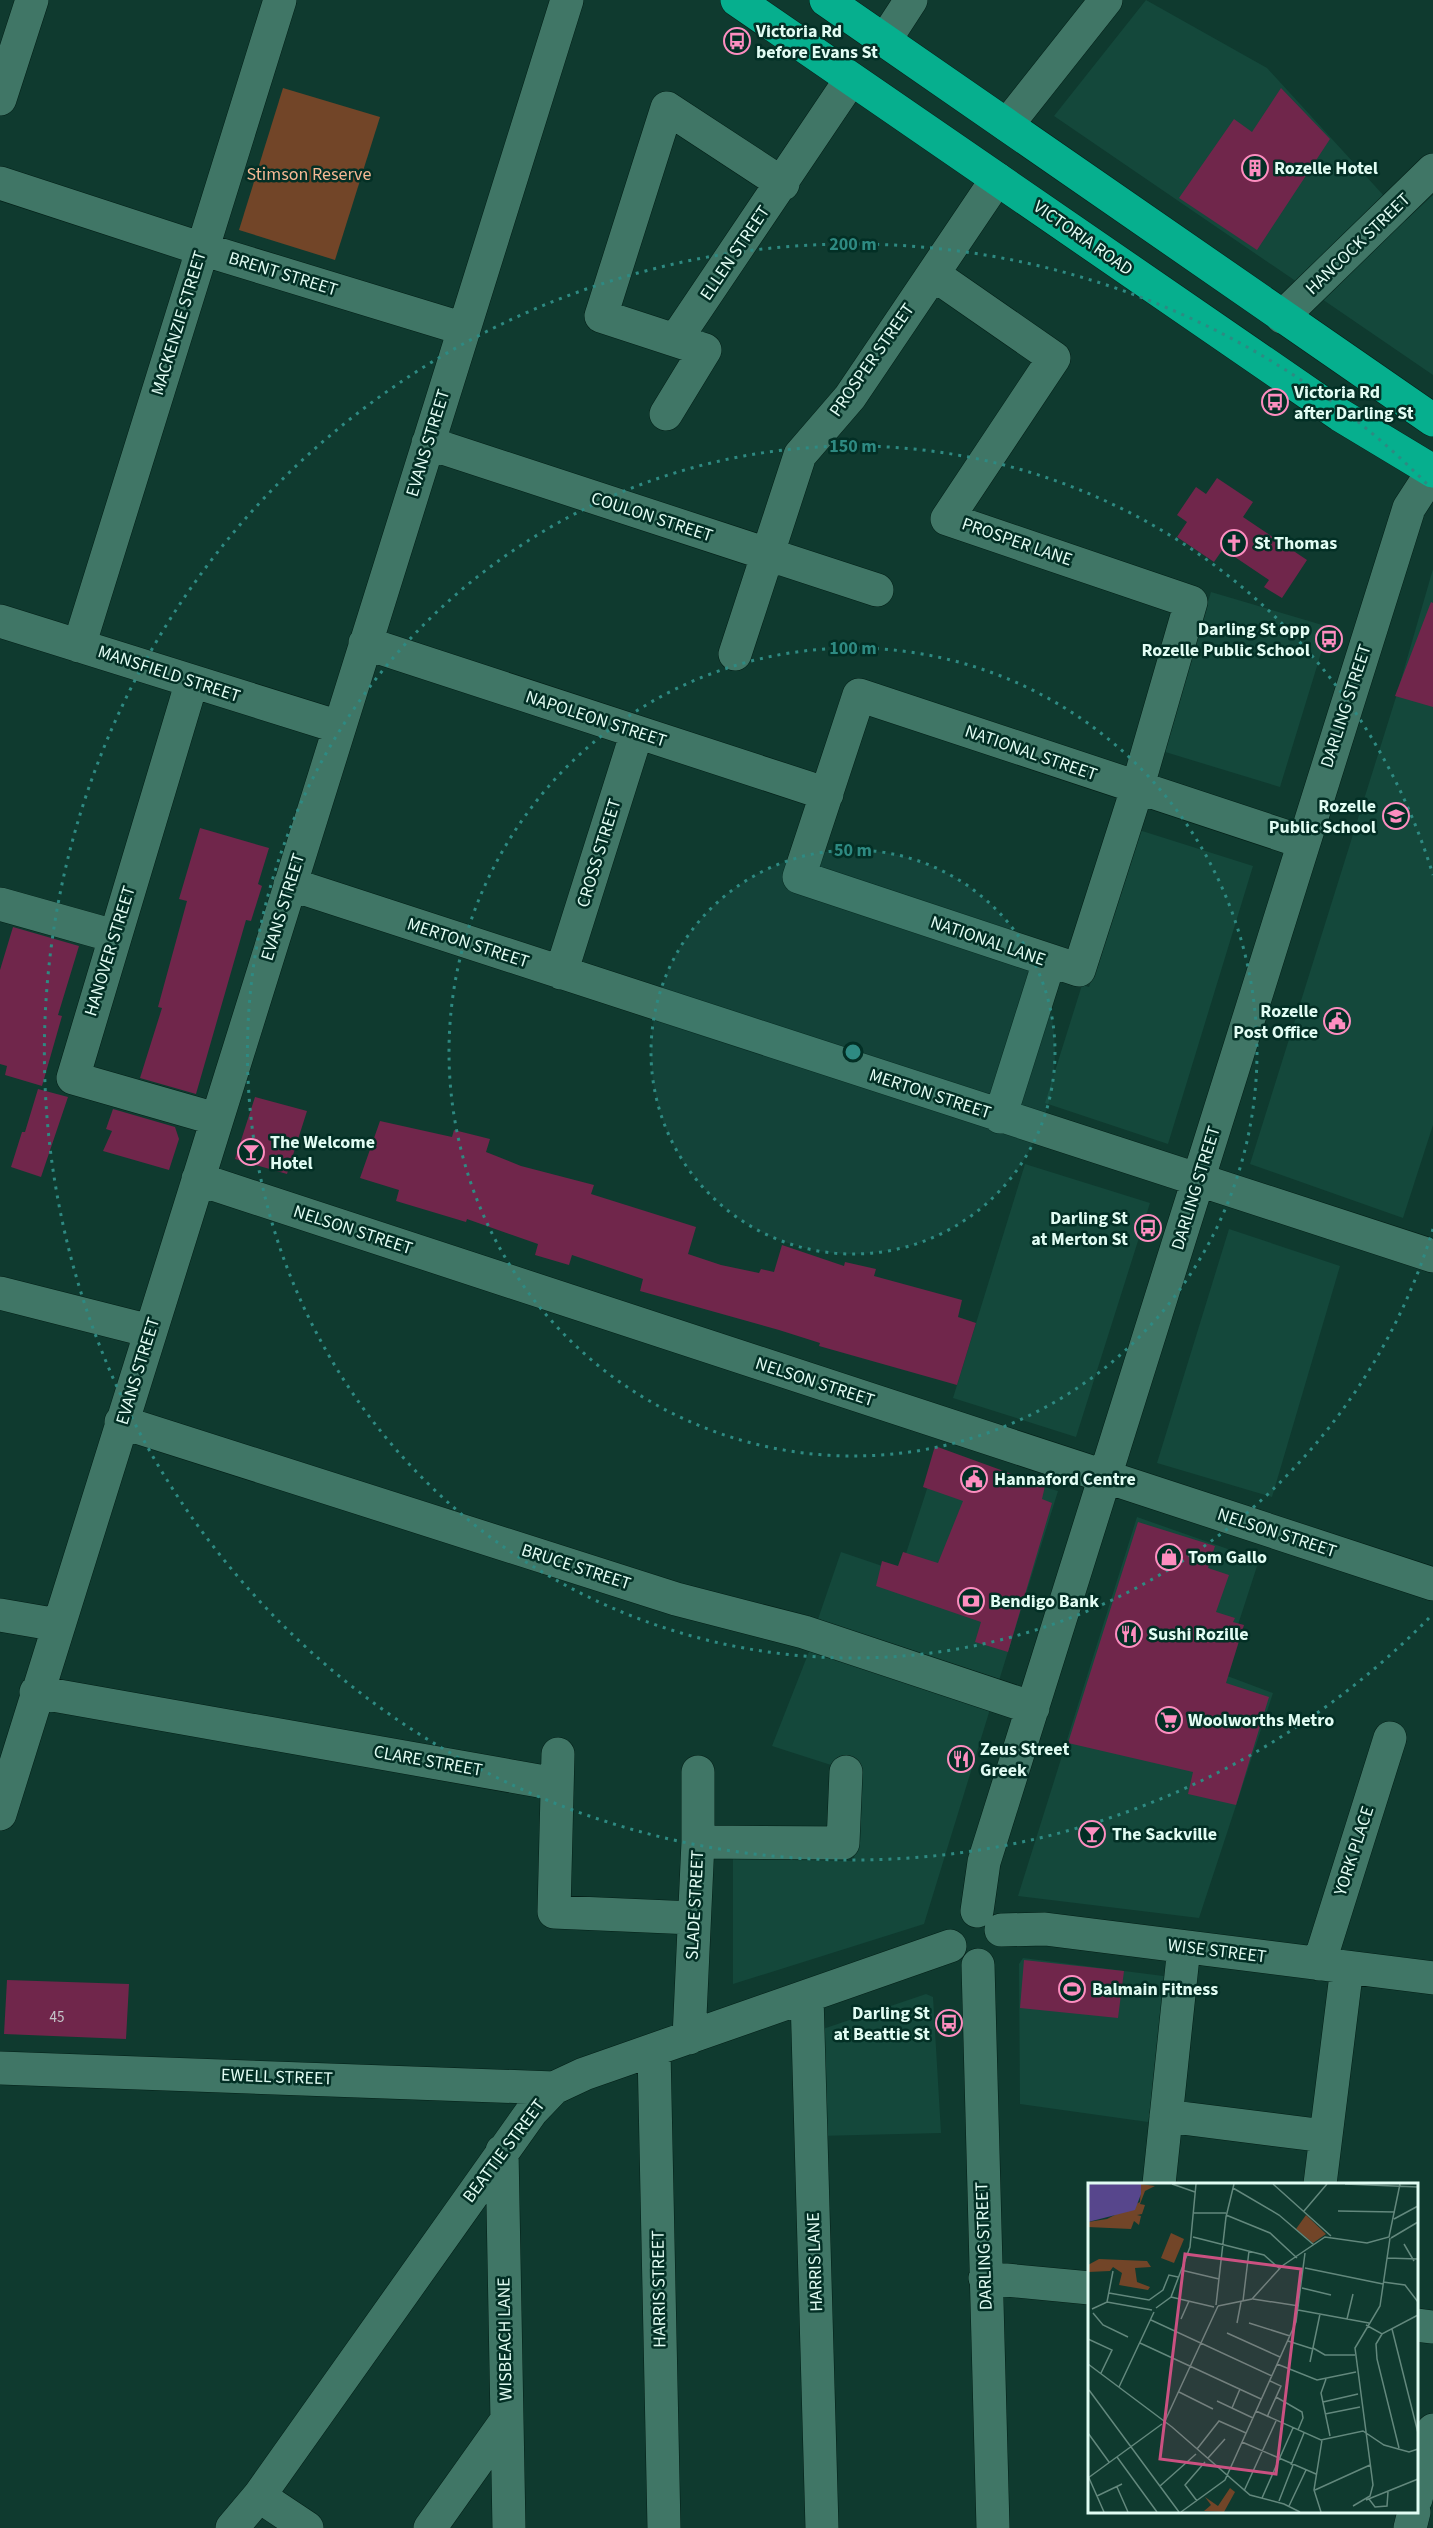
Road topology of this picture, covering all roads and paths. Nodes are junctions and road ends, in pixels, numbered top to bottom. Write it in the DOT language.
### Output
graph roads {
  1 [pos="32,0"];
  2 [pos="280,0"];
  3 [pos="567,0"];
  4 [pos="737,0"];
  5 [pos="826,0"];
  6 [pos="911,0"];
  7 [pos="1106,0"];
  8 [pos="885,40"];
  9 [pos="851,79"];
  10 [pos="0,99"];
  11 [pos="1007,125"];
  12 [pos="1433,170"];
  13 [pos="998,179"];
  14 [pos="0,183"];
  15 [pos="783,184"];
  16 [pos="202,249"];
  17 [pos="933,274"];
  18 [pos="1282,317"];
  19 [pos="464,329"];
  20 [pos="676,339"];
  21 [pos="666,414"];
  22 [pos="1433,420"];
  23 [pos="428,443"];
  24 [pos="1433,471"];
  25 [pos="766,555"];
  26 [pos="877,590"];
  27 [pos="0,621"];
  28 [pos="366,643"];
  29 [pos="79,645"];
  30 [pos="735,654"];
  31 [pos="192,681"];
  32 [pos="339,727"];
  33 [pos="637,732"];
  34 [pos="1137,789"];
  35 [pos="827,794"];
  36 [pos="1303,842"];
  37 [pos="290,884"];
  38 [pos="0,904"];
  39 [pos="114,936"];
  40 [pos="1049,962"];
  41 [pos="561,973"];
  42 [pos="1000,1117"];
  43 [pos="216,1119"];
  44 [pos="198,1179"];
  45 [pos="1198,1182"];
  46 [pos="1433,1256"];
  47 [pos="0,1293"];
  48 [pos="150,1331"];
  49 [pos="121,1422"];
  50 [pos="1106,1478"];
  51 [pos="1433,1584"];
  52 [pos="0,1615"];
  53 [pos="58,1625"];
  54 [pos="36,1692"];
  55 [pos="1033,1708"];
  56 [pos="1390,1738"];
  57 [pos="698,1772"];
  58 [pos="846,1772"];
  59 [pos="0,1814"];
  60 [pos="698,1842"];
  61 [pos="693,1918"];
  62 [pos="989,1921"];
  63 [pos="950,1946"];
  64 [pos="1184,1947"];
  65 [pos="978,1965"];
  66 [pos="1333,1965"];
  67 [pos="1433,1978"];
  68 [pos="807,1996"];
  69 [pos="689,2038"];
  70 [pos="654,2050"];
  71 [pos="0,2068"];
  72 [pos="554,2088"];
  73 [pos="1166,2116"];
  74 [pos="1325,2136"];
  75 [pos="502,2151"];
  76 [pos="1159,2183"];
  77 [pos="1320,2183"];
  78 [pos="985,2278"];
  79 [pos="1088,2288"];
  80 [pos="1418,2325"];
  81 [pos="1433,2327"];
  82 [pos="506,2421"];
  83 [pos="1433,2430"];
  84 [pos="1418,2491"];
  85 [pos="259,2496"];
  86 [pos="1413,2513"];
  87 [pos="232,2528"];
  88 [pos="307,2528"];
  89 [pos="430,2528"];
  90 [pos="509,2528"];
  91 [pos="664,2528"];
  92 [pos="822,2528"];
  93 [pos="993,2528"];
  94 [pos="1410,2528"];
  1 -- 10 [label="street"];
  2 -- 16 [label="street, MACKENZIE STREET"];
  3 -- 19 [label="street, EVANS STREET"];
  4 -- 9 [label="highway, VICTORIA ROAD"];
  5 -- 8 [label="highway"];
  6 -- 8 [label="street"];
  7 -- 11 [label="street"];
  8 -- 11 [label="highway"];
  9 -- 13 [label="highway, VICTORIA ROAD"];
  9 -- 15 [label="street, ELLEN STREET"];
  11 -- 18 [label="highway"];
  12 -- 18 [label="street, HANCOCK STREET"];
  13 -- 17 [label="street, PROSPER STREET"];
  13 -- 24 [label="highway, VICTORIA ROAD"];
  14 -- 16 [label="street, BRENT STREET"];
  15 -- 20 [label="street, ELLEN STREET"];
  15 -- 20 [label="street"];
  16 -- 19 [label="street, BRENT STREET"];
  16 -- 29 [label="street, MACKENZIE STREET"];
  17 -- 25 [label="street, PROSPER STREET"];
  17 -- 34 [label="street, PROSPER LANE"];
  18 -- 22 [label="highway"];
  19 -- 23 [label="street, EVANS STREET"];
  20 -- 21 [label="street"];
  23 -- 25 [label="street, COULON STREET"];
  23 -- 28 [label="street, EVANS STREET"];
  24 -- 36 [label="street, DARLING STREET"];
  25 -- 26 [label="street, COULON STREET"];
  25 -- 30 [label="street, PROSPER STREET"];
  27 -- 29 [label="street, MANSFIELD STREET"];
  28 -- 32 [label="street, EVANS STREET"];
  28 -- 33 [label="street, NAPOLEON STREET"];
  29 -- 31 [label="street, MANSFIELD STREET"];
  31 -- 32 [label="street, MANSFIELD STREET"];
  31 -- 39 [label="street, HANOVER STREET"];
  32 -- 37 [label="street, EVANS STREET"];
  33 -- 35 [label="street, NAPOLEON STREET"];
  33 -- 41 [label="street, CROSS STREET"];
  34 -- 35 [label="street, NATIONAL STREET"];
  34 -- 36 [label="street, NATIONAL STREET"];
  34 -- 40 [label="street, NATIONAL LANE"];
  35 -- 40 [label="street, NATIONAL LANE"];
  36 -- 45 [label="street, DARLING STREET"];
  37 -- 41 [label="street, MERTON STREET"];
  37 -- 43 [label="street, EVANS STREET"];
  38 -- 39 [label="street"];
  39 -- 43 [label="street, HANOVER STREET"];
  40 -- 42 [label="street"];
  41 -- 42 [label="street, MERTON STREET"];
  42 -- 45 [label="street, MERTON STREET"];
  43 -- 44 [label="street, EVANS STREET"];
  44 -- 48 [label="street, EVANS STREET"];
  44 -- 50 [label="street, NELSON STREET"];
  45 -- 46 [label="street, MERTON STREET"];
  45 -- 50 [label="street, DARLING STREET"];
  47 -- 48 [label="street"];
  48 -- 49 [label="street, EVANS STREET"];
  49 -- 53 [label="street, EVANS STREET"];
  49 -- 55 [label="street, BRUCE STREET"];
  50 -- 51 [label="street, NELSON STREET"];
  50 -- 55 [label="street, DARLING STREET"];
  52 -- 53 [label="street"];
  53 -- 54 [label="street, EVANS STREET"];
  54 -- 59 [label="street, EVANS STREET"];
  54 -- 61 [label="street, CLARE STREET"];
  55 -- 62 [label="street, DARLING STREET"];
  56 -- 66 [label="street, YORK PLACE"];
  57 -- 60 [label="street, SLADE STREET"];
  58 -- 60 [label="street"];
  60 -- 61 [label="street, SLADE STREET"];
  61 -- 69 [label="street, SLADE STREET"];
  62 -- 63 [label="street"];
  62 -- 64 [label="street, WISE STREET"];
  62 -- 65 [label="street"];
  63 -- 65 [label="street"];
  63 -- 68 [label="street, BEATTIE STREET"];
  64 -- 66 [label="street, WISE STREET"];
  64 -- 73 [label="street"];
  65 -- 78 [label="street, DARLING STREET"];
  66 -- 67 [label="street, WISE STREET"];
  66 -- 74 [label="street, YORK PLACE"];
  68 -- 69 [label="street, BEATTIE STREET"];
  68 -- 92 [label="street, HARRIS LANE"];
  69 -- 70 [label="street, BEATTIE STREET"];
  70 -- 72 [label="street, BEATTIE STREET"];
  70 -- 91 [label="street, HARRIS STREET"];
  71 -- 72 [label="street, EWELL STREET"];
  72 -- 75 [label="street, BEATTIE STREET"];
  73 -- 74 [label="street"];
  73 -- 76 [label="street"];
  74 -- 77 [label="street, YORK PLACE"];
  75 -- 82 [label="street, WISBEACH LANE"];
  75 -- 85 [label="street, BEATTIE STREET"];
  78 -- 79 [label="street"];
  78 -- 93 [label="street, DARLING STREET"];
  80 -- 81 [label="street"];
  82 -- 89 [label="street"];
  82 -- 90 [label="street, WISBEACH LANE"];
  83 -- 84 [label="street"];
  85 -- 87 [label="street, BEATTIE STREET"];
  85 -- 88 [label="street"];
  86 -- 94 [label="street"];
}
